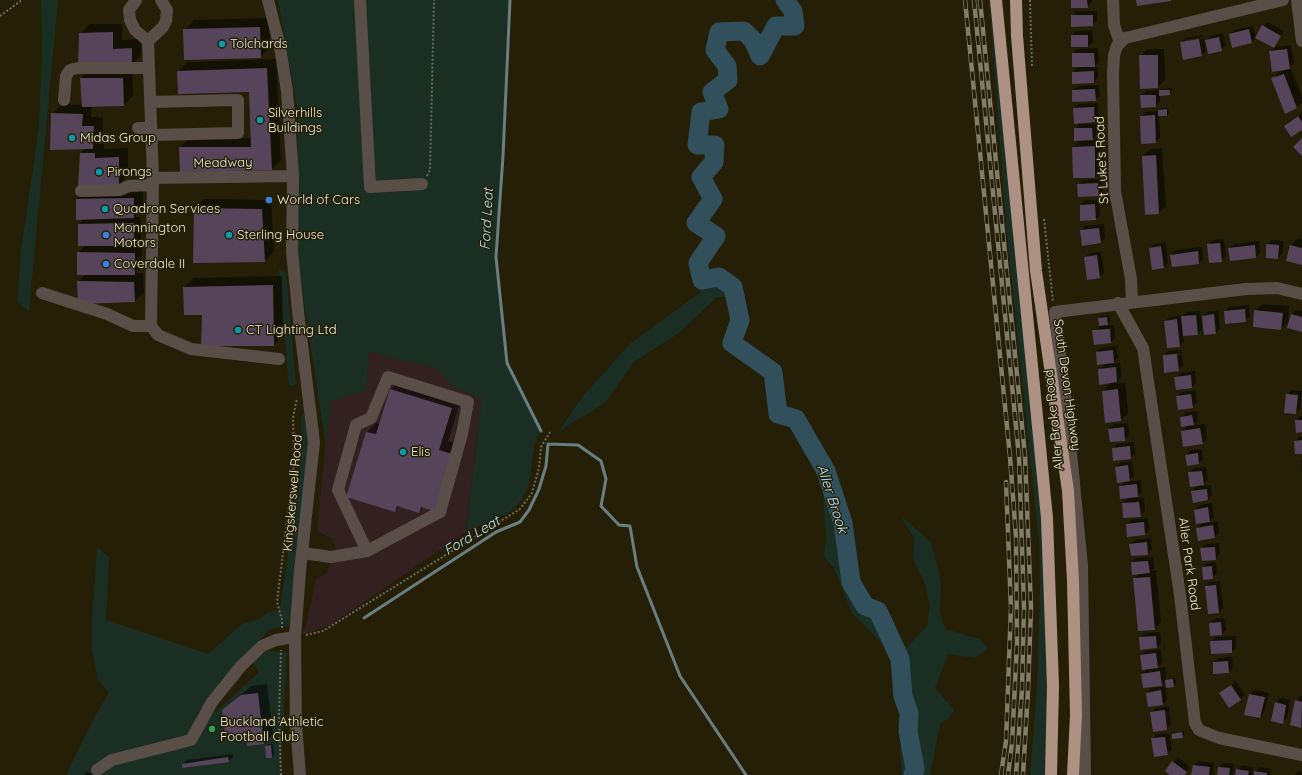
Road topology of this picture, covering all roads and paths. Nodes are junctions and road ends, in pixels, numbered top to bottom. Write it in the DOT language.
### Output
graph roads {
  1 [pos="22,0"];
  2 [pos="136,0"];
  3 [pos="160,0"];
  4 [pos="268,0"];
  5 [pos="360,0"];
  6 [pos="434,0"];
  7 [pos="996,0"];
  8 [pos="1016,0"];
  9 [pos="1030,0"];
  10 [pos="1113,0"];
  11 [pos="1283,0"];
  12 [pos="1297,0"];
  13 [pos="1248,4"];
  14 [pos="0,16"];
  15 [pos="148,41"];
  16 [pos="1302,41"];
  17 [pos="1120,43"];
  18 [pos="149,68"];
  19 [pos="1032,72"];
  20 [pos="64,100"];
  21 [pos="150,102"];
  22 [pos="138,128"];
  23 [pos="151,131"];
  24 [pos="293,176"];
  25 [pos="153,181"];
  26 [pos="422,184"];
  27 [pos="81,191"];
  28 [pos="1044,215"];
  29 [pos="42,293"];
  30 [pos="1302,294"];
  31 [pos="1132,301"];
  32 [pos="1118,303"];
  33 [pos="1055,312"];
  34 [pos="151,326"];
  35 [pos="279,359"];
  36 [pos="308,387"];
  37 [pos="550,432"];
  38 [pos="367,551"];
  39 [pos="303,553"];
  40 [pos="295,637"];
  41 [pos="282,639"];
  42 [pos="1302,755"];
  43 [pos="97,770"];
  44 [pos="281,775"];
  45 [pos="300,775"];
  46 [pos="1051,775"];
  47 [pos="1073,775"];
  48 [pos="1085,775"];
  1 -- 14 [label="path"];
  2 -- 15 [label="street"];
  3 -- 15 [label="street"];
  4 -- 24 [label="street, Kingskerswell Road"];
  5 -- 26 [label="street"];
  6 -- 26 [label="path"];
  7 -- 46 [label="highway"];
  8 -- 47 [label="highway, South Devon Highway"];
  9 -- 19 [label="path"];
  10 -- 17 [label="street"];
  11 -- 13 [label="street"];
  12 -- 16 [label="street"];
  13 -- 17 [label="street"];
  15 -- 18 [label="street"];
  17 -- 31 [label="street, St Luke's Road"];
  18 -- 20 [label="street"];
  18 -- 21 [label="street"];
  21 -- 23 [label="street"];
  21 -- 23 [label="street"];
  22 -- 23 [label="street"];
  23 -- 25 [label="street"];
  24 -- 25 [label="street, Meadway"];
  24 -- 36 [label="street, Kingskerswell Road"];
  25 -- 27 [label="street, Meadway"];
  25 -- 34 [label="street"];
  28 -- 33 [label="path"];
  29 -- 34 [label="street"];
  30 -- 31 [label="street"];
  31 -- 32 [label="street"];
  32 -- 33 [label="street"];
  32 -- 42 [label="street, Aller Park Road"];
  33 -- 48 [label="street, Aller Brake Road"];
  34 -- 35 [label="street"];
  36 -- 39 [label="street, Kingskerswell Road"];
  36 -- 41 [label="path"];
  37 -- 40 [label="path"];
  38 -- 38 [label="street"];
  38 -- 39 [label="street"];
  39 -- 40 [label="street, Kingskerswell Road"];
  40 -- 41 [label="street"];
  40 -- 45 [label="street, Kingskerswell Road"];
  41 -- 43 [label="street"];
  41 -- 44 [label="path"];
}
